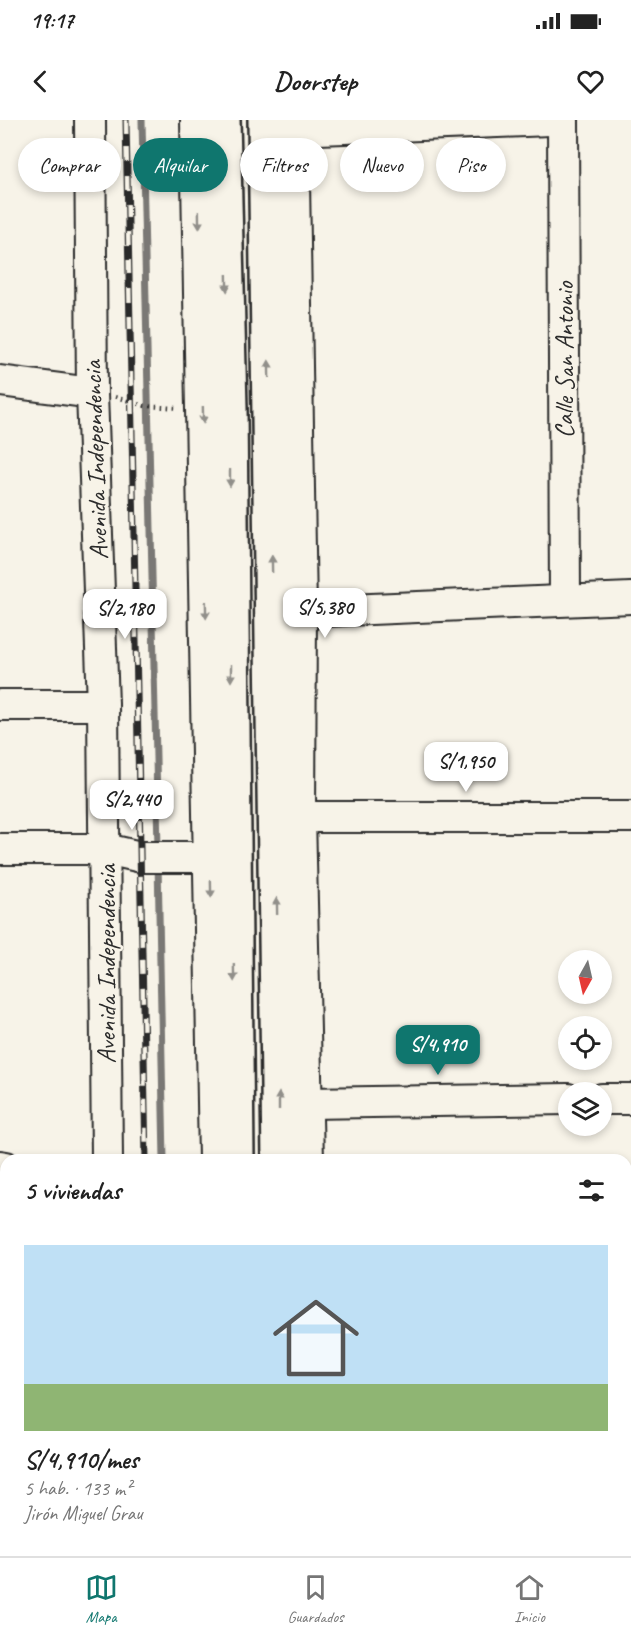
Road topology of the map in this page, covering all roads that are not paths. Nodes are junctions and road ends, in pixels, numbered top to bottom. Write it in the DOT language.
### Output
graph roads {
  1 [pos="90,120"];
  2 [pos="196,120"];
  3 [pos="223,120"];
  4 [pos="550,120"];
  5 [pos="563,120"];
  6 [pos="284,123"];
  7 [pos="0,381"];
  8 [pos="92,393"];
  9 [pos="631,598"];
  10 [pos="565,600"];
  11 [pos="301,612"];
  12 [pos="0,705"];
  13 [pos="103,705"];
  14 [pos="631,817"];
  15 [pos="288,819"];
  16 [pos="0,849"];
  17 [pos="106,849"];
  18 [pos="210,857"];
  19 [pos="290,939"];
  20 [pos="558,1099"];
  21 [pos="612,1099"];
  22 [pos="631,1099"];
  23 [pos="308,1103"];
  24 [pos="107,1154"];
  25 [pos="214,1154"];
  26 [pos="237,1154"];
  27 [pos="279,1154"];
  28 [pos="308,1154"];
  1 -- 8 [label="street, Avenida Independencia"];
  2 -- 18 [label="street, one-way"];
  3 -- 26 [label="highway, one-way"];
  4 -- 6 [label="street"];
  5 -- 10 [label="street, Calle San Antonio"];
  6 -- 11 [label="street"];
  15 -- 6 [label="highway, one-way"];
  7 -- 8 [label="street"];
  8 -- 13 [label="street, Avenida Independencia"];
  9 -- 10 [label="street"];
  10 -- 11 [label="street"];
  11 -- 15 [label="street"];
  12 -- 13 [label="street"];
  13 -- 17 [label="street, Avenida Independencia"];
  14 -- 15 [label="street"];
  15 -- 19 [label="highway"];
  16 -- 17 [label="street"];
  17 -- 18 [label="street"];
  17 -- 24 [label="street, Avenida Independencia"];
  18 -- 25 [label="street, one-way"];
  19 -- 23 [label="street"];
  27 -- 19 [label="highway, one-way"];
  20 -- 23 [label="street"];
  21 -- 22 [label="street"];
  23 -- 28 [label="street"];
}
